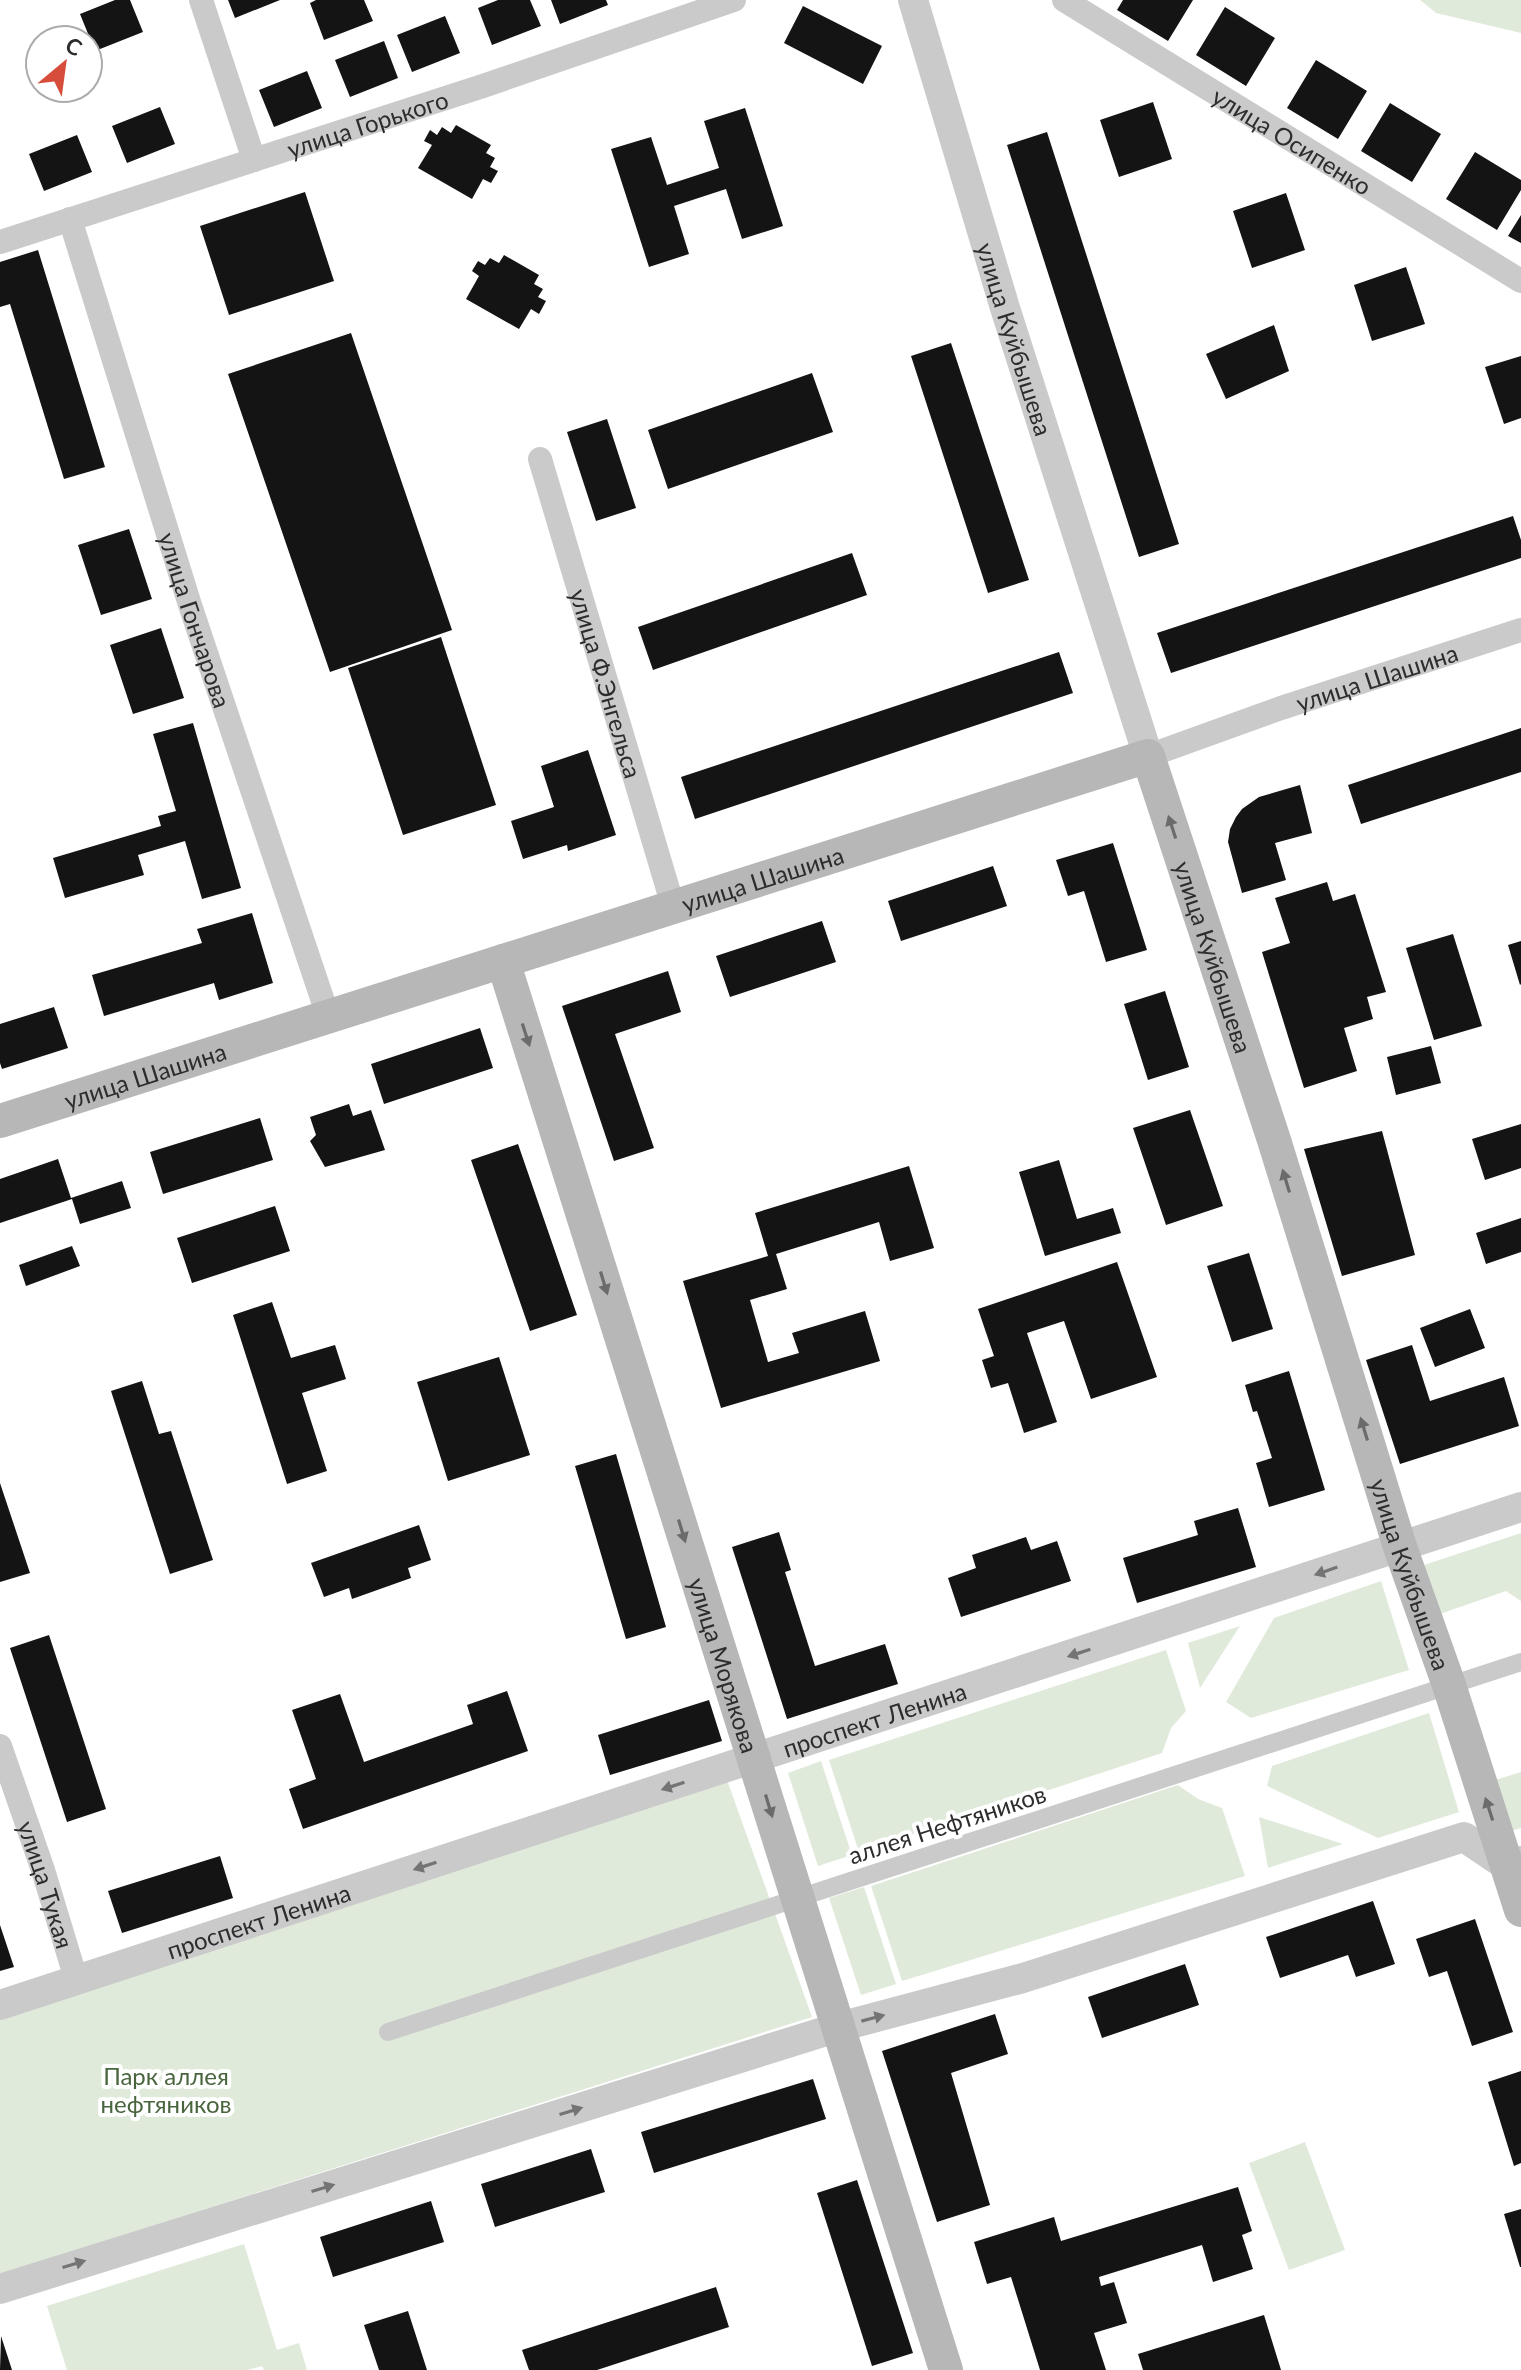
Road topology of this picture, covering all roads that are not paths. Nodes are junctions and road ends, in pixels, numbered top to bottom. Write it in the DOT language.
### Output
graph roads {
  1 [pos="201,0"];
  2 [pos="734,0"];
  3 [pos="913,0"];
  4 [pos="1064,0"];
  5 [pos="254,160"];
  6 [pos="70,219"];
  7 [pos="0,242"];
  8 [pos="1521,281"];
  9 [pos="540,459"];
  10 [pos="1521,630"];
  11 [pos="1148,756"];
  12 [pos="673,906"];
  13 [pos="503,961"];
  14 [pos="328,1016"];
  15 [pos="0,1121"];
  16 [pos="1521,1507"];
  17 [pos="1400,1547"];
  18 [pos="1521,1662"];
  19 [pos="1449,1685"];
  20 [pos="0,1746"];
  21 [pos="754,1759"];
  22 [pos="1514,1863"];
  23 [pos="798,1898"];
  24 [pos="1521,1910"];
  25 [pos="76,1979"];
  26 [pos="0,2005"];
  27 [pos="839,2027"];
  28 [pos="388,2032"];
  29 [pos="0,2289"];
  30 [pos="946,2370"];
  1 -- 5 [label="street"];
  2 -- 5 [label="street, улица Горького"];
  3 -- 11 [label="street, улица Куйбышева"];
  4 -- 8 [label="street, улица Осипенко"];
  5 -- 6 [label="street, улица Горького"];
  6 -- 7 [label="street, улица Горького"];
  6 -- 14 [label="street, улица Гончарова"];
  9 -- 12 [label="street, улица Ф.Энгельса"];
  10 -- 11 [label="street, улица Шашина"];
  11 -- 12 [label="main road, улица Шашина"];
  17 -- 11 [label="main road, улица Куйбышева, one-way"];
  12 -- 13 [label="main road, улица Шашина"];
  13 -- 14 [label="main road, улица Шашина"];
  13 -- 21 [label="main road, улица Морякова, one-way"];
  14 -- 15 [label="main road, улица Шашина"];
  16 -- 17 [label="street, проспект Ленина"];
  17 -- 19 [label="main road, улица Куйбышева"];
  17 -- 21 [label="street, проспект Ленина, one-way"];
  18 -- 19 [label="street, аллея Нефтяников"];
  22 -- 19 [label="main road, улица Куйбышева, one-way"];
  19 -- 23 [label="street, аллея Нефтяников"];
  20 -- 25 [label="street, улица Тукая"];
  21 -- 23 [label="main road, улица Морякова, one-way"];
  21 -- 25 [label="street, проспект Ленина, one-way"];
  22 -- 24 [label="main road, улица Куйбышева"];
  27 -- 22 [label="street, one-way"];
  23 -- 27 [label="main road, улица Морякова"];
  23 -- 28 [label="street, аллея Нефтяников"];
  25 -- 26 [label="street, проспект Ленина"];
  29 -- 27 [label="street, one-way"];
  27 -- 30 [label="main road, улица Морякова"];
}
